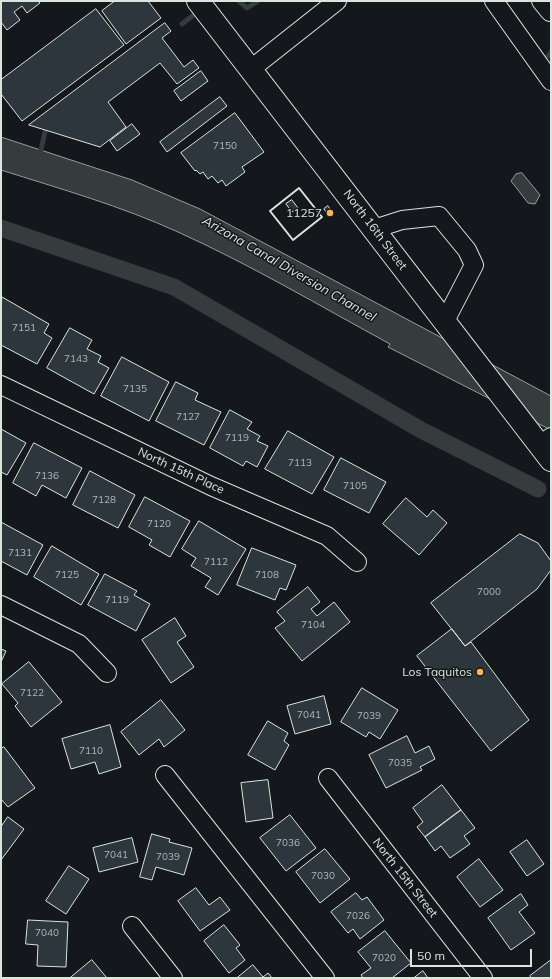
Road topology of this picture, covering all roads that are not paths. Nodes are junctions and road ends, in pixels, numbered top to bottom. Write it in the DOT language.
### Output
graph roads {
  1 [pos="337,1"];
  2 [pos="494,1"];
  3 [pos="542,1"];
  4 [pos="201,2"];
  5 [pos="551,10"];
  6 [pos="251,69"];
  7 [pos="551,80"];
  8 [pos="374,229"];
  9 [pos="444,321"];
  10 [pos="1,385"];
  11 [pos="548,450"];
  12 [pos="357,562"];
  13 [pos="1,605"];
  14 [pos="107,673"];
  15 [pos="165,775"];
  16 [pos="328,778"];
  17 [pos="132,926"];
  18 [pos="173,978"];
  19 [pos="325,978"];
  20 [pos="483,978"];
  1 -- 6 [label="street"];
  2 -- 7 [label="street"];
  3 -- 5 [label="street"];
  4 -- 6 [label="main road, North 16th Street"];
  6 -- 8 [label="main road, North 16th Street"];
  8 -- 9 [label="main road, North 16th Street"];
  8 -- 9 [label="street"];
  9 -- 11 [label="main road, North 16th Street"];
  10 -- 12 [label="street, North 15th Place"];
  13 -- 14 [label="street"];
  15 -- 19 [label="street"];
  16 -- 20 [label="street, North 15th Street"];
  17 -- 18 [label="street"];
}
